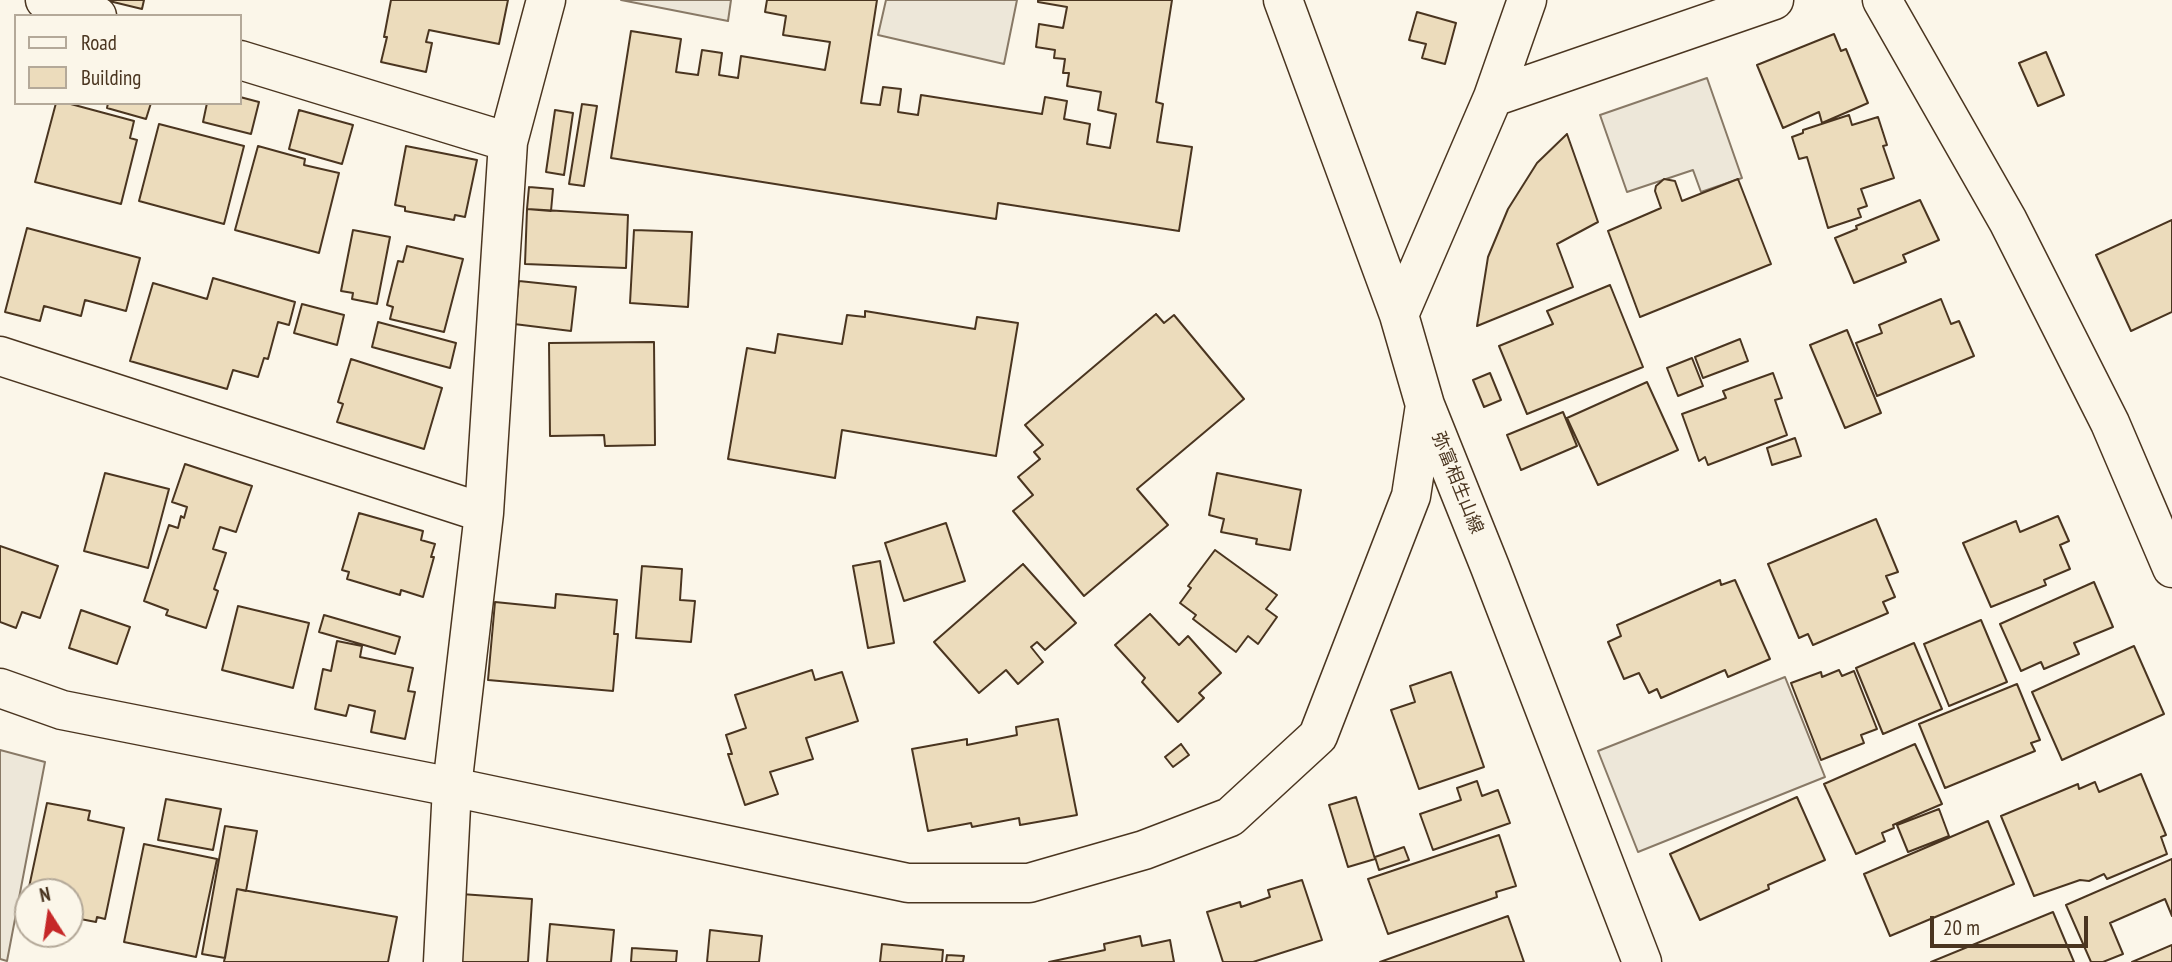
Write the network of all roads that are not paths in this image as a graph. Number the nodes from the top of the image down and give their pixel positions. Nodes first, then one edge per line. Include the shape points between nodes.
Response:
1 (46, 0) edge
2 (546, 0) edge
3 (1283, 0) edge
4 (1527, 0) edge
5 (1774, 0) edge
6 (1882, 0) edge
7 (91, 14) edge
8 (242, 61) edge
9 (1493, 97) junction
10 (508, 142) junction
11 (1399, 315) junction
12 (0, 356) edge
13 (1425, 405) junction
14 (484, 513) junction
15 (2172, 568) edge
16 (0, 688) edge
17 (452, 787) junction
18 (443, 962) edge
19 (1642, 962) edge

1 - 7 street
2 - 10 street
3 - 11 street, 弥富相生山線
4 - 9 street
5 - 9 street
6 - 15 street via 2008,221 2110,423
8 - 10 street
9 - 11 street
10 - 14 street
11 - 13 street, 弥富相生山線
12 - 14 street
13 - 17 street via 1411,496 1318,736 1230,817 1144,850 1029,883 908,883
13 - 19 street, 弥富相生山線
14 - 17 street
16 - 17 street via 61,710
17 - 18 street

